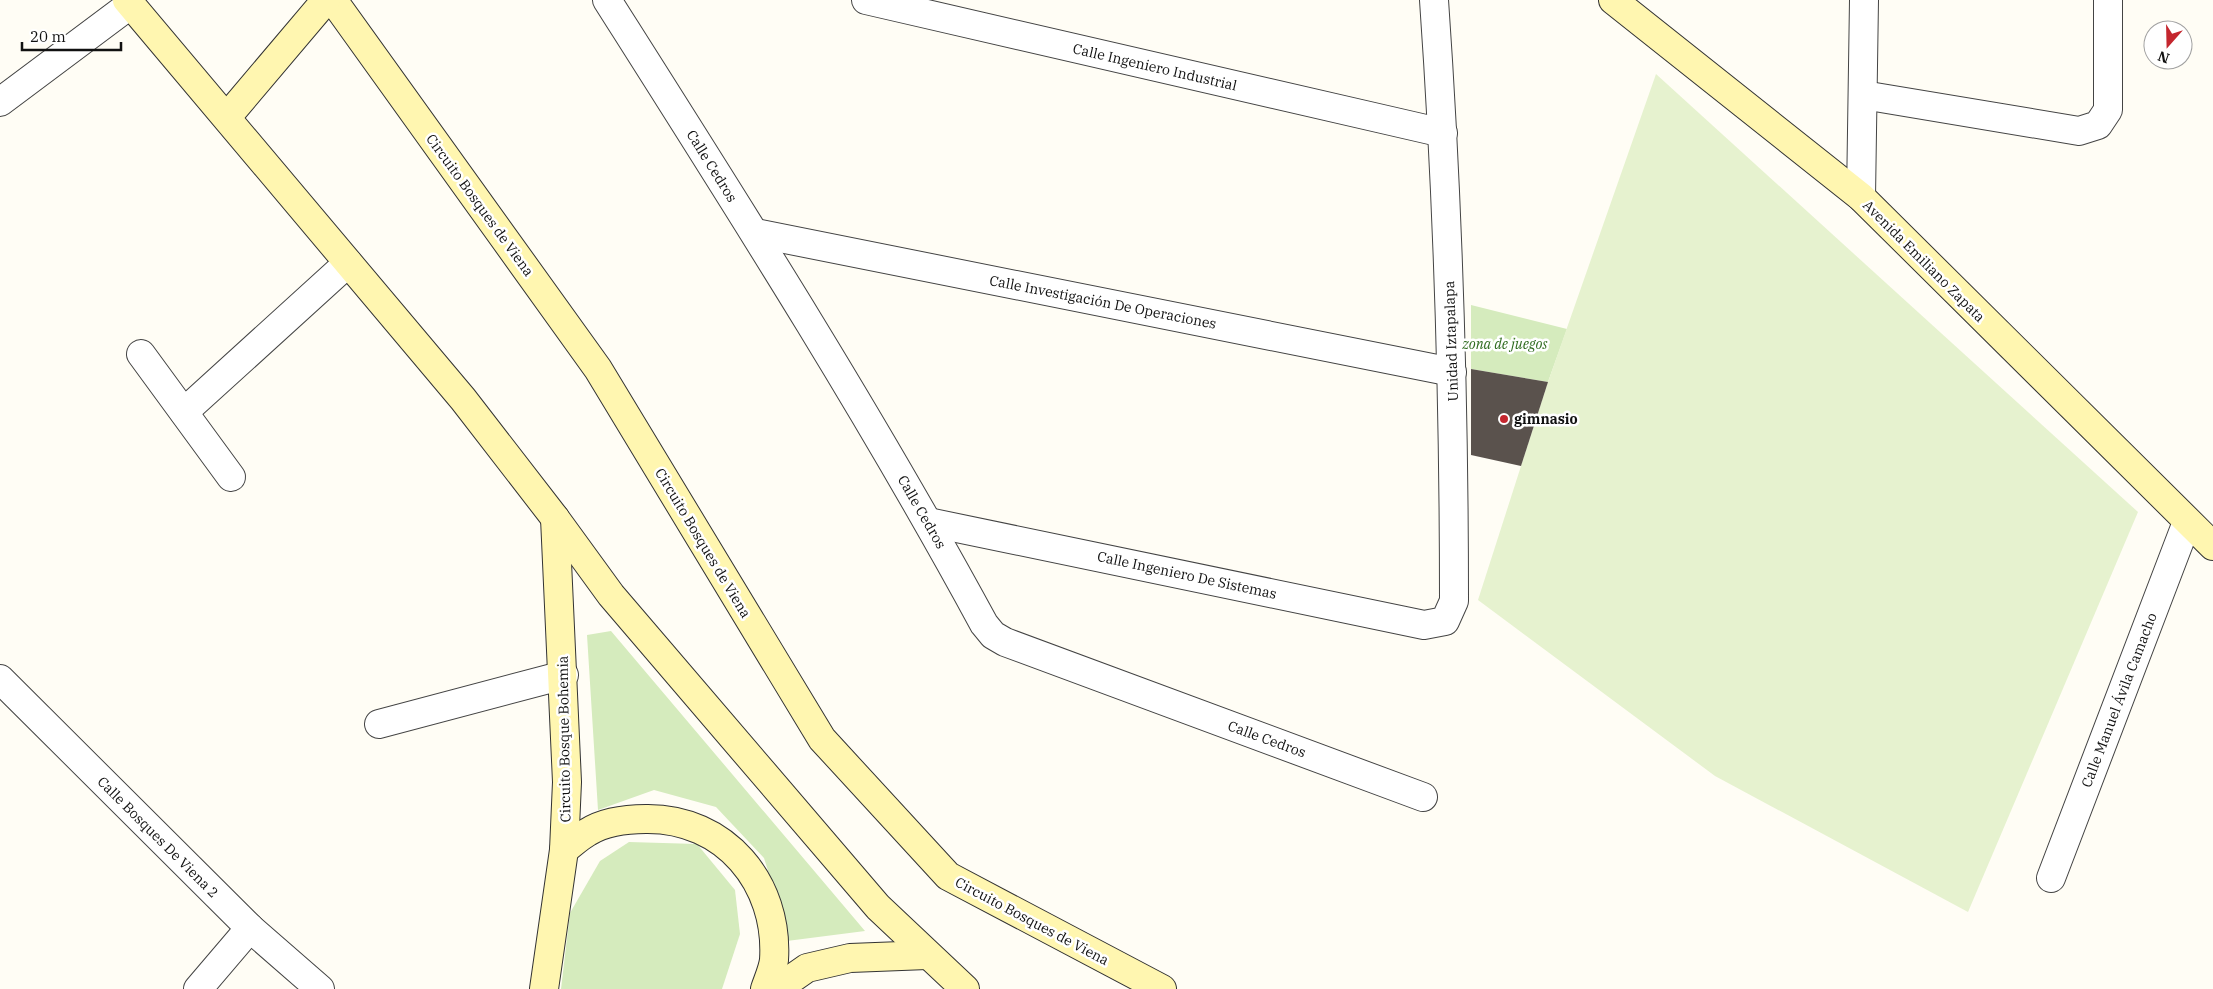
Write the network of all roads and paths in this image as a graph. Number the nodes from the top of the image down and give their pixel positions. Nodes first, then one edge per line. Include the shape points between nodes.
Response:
1 (326, 0) edge
2 (333, 0) edge
3 (608, 0) edge
4 (866, 0) edge
5 (1434, 0) edge
6 (1613, 0) edge
7 (1864, 0) edge
8 (2108, 0) edge
9 (129, 2) edge
10 (1864, 95) junction
11 (0, 102) edge
12 (227, 117) junction
13 (1443, 133) junction
14 (1861, 197) junction
15 (755, 233) junction
16 (348, 263) junction
17 (141, 354) dead end
18 (1452, 372) junction
19 (184, 412) junction
20 (231, 477) dead end
21 (555, 518) junction
22 (928, 522) junction
23 (2187, 522) junction
24 (2213, 546) edge
25 (1445, 621) joint
26 (564, 675) junction
27 (0, 679) edge
28 (379, 724) dead end
29 (1423, 796) dead end
30 (564, 850) junction
31 (2051, 878) dead end
32 (250, 928) junction
33 (927, 956) junction
34 (198, 989) edge
35 (320, 989) edge
36 (544, 989) edge
37 (765, 989) edge
38 (777, 989) edge
39 (965, 989) edge
40 (1162, 989) edge

1 - 12 main road
2 - 40 main road, Circuito Bosques de Viena via 598,369 822,739 948,876
3 - 15 street, Calle Cedros
4 - 13 street, Calle Ingeniero Industrial
5 - 13 street, Unidad Iztapalapa
6 - 14 main road, Avenida Emiliano Zapata
7 - 10 street
8 - 10 street via 2108,110 2098,125 2079,131
9 - 11 street
9 - 12 main road
10 - 14 street
12 - 16 main road
13 - 18 street, Unidad Iztapalapa
14 - 23 main road, Avenida Emiliano Zapata
15 - 18 street, Calle Investigación De Operaciones
15 - 22 street, Calle Cedros
16 - 19 street
16 - 21 main road via 463,399
17 - 19 street
18 - 25 street, Unidad Iztapalapa via 1454,601
19 - 20 street
21 - 26 main road, Circuito Bosque Bohemia
21 - 33 main road via 611,595 878,906
22 - 25 street, Calle Ingeniero De Sistemas via 1424,625
22 - 29 street, Calle Cedros via 993,635 1014,646
23 - 24 main road, Avenida Emiliano Zapata
23 - 31 street, Calle Manuel Ávila Camacho
26 - 28 street
26 - 30 main road, Circuito Bosque Bohemia via 567,782
27 - 32 street, Calle Bosques De Viena 2
30 - 36 main road, Circuito Bosque Bohemia
30 - 37 main road via 589,831 627,818 666,818 704,830 736,853 760,885 773,923 774,962
32 - 34 street
32 - 35 street, Calle Bosques De Viena 2
33 - 38 main road via 850,958 807,968
33 - 39 main road

